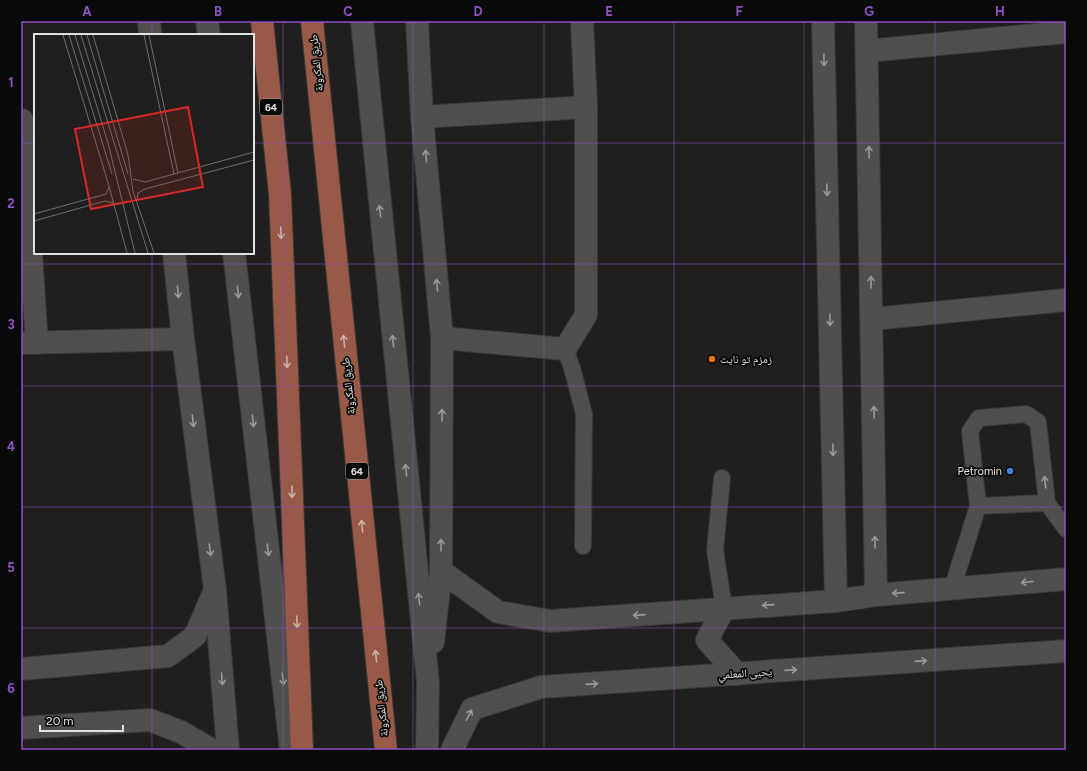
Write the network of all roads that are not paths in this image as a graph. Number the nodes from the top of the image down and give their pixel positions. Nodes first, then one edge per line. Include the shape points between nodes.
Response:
1 (149, 21) edge
2 (207, 21) edge
3 (262, 21) edge
4 (312, 21) edge
5 (362, 21) edge
6 (416, 21) edge
7 (582, 21) edge
8 (824, 21) edge
9 (866, 21) edge
10 (1066, 32) edge
11 (150, 34) edge
12 (209, 34) edge
13 (867, 51) junction
14 (586, 108) junction
15 (422, 117) junction
16 (26, 120) edge
17 (174, 254) edge
18 (234, 254) edge
19 (1066, 300) edge
20 (872, 319) junction
21 (442, 338) junction
22 (183, 339) junction
23 (29, 343) edge
24 (565, 349) junction
25 (722, 478) dead end
26 (1047, 503) junction
27 (978, 506) junction
28 (1066, 528) edge
29 (583, 546) dead end
30 (441, 571) junction
31 (1066, 579) edge
32 (952, 589) junction
33 (215, 590) junction
34 (876, 595) junction
35 (836, 601) junction
36 (724, 608) junction
37 (1066, 651) edge
38 (21, 669) edge
39 (737, 674) junction
40 (428, 682) junction
41 (21, 728) edge
42 (212, 750) edge
43 (228, 750) edge
44 (291, 750) edge
45 (302, 750) edge
46 (386, 750) edge
47 (427, 750) edge
48 (440, 750) edge
49 (452, 750) edge

1 - 11 street
2 - 12 street
3 -> 45 main road, 64 via 280,194
46 -> 4 main road, طريق المكرونة / 64
40 -> 5 street
6 - 15 street
7 - 14 street
8 -> 35 street
9 - 13 street
10 - 13 street
20 -> 13 street
14 - 15 street
14 - 24 street via 586,315
21 -> 15 street
16 - 23 street
17 -> 22 street
18 -> 44 street
19 - 20 street
34 -> 20 street
21 - 24 street
30 -> 21 street
22 - 23 street
22 -> 33 street
24 - 29 lane via 584,414
25 - 36 lane via 715,550
26 - 27 lane
26 -> 27 lane via 1038,422 1026,414 979,418 970,431
26 - 28 lane
27 - 32 lane
36 -> 30 street via 550,621 498,612
30 - 40 street
31 -> 32 street
32 -> 34 street
33 - 38 street via 195,636 168,656
33 -> 43 street
34 - 35 street
35 -> 36 street
36 - 39 street via 707,640
39 -> 37 street, يحيى المعلمي
49 -> 39 street, يحيى المعلمي via 472,709 541,687
40 - 47 street
40 - 48 street
41 - 42 street via 150,720 181,732

